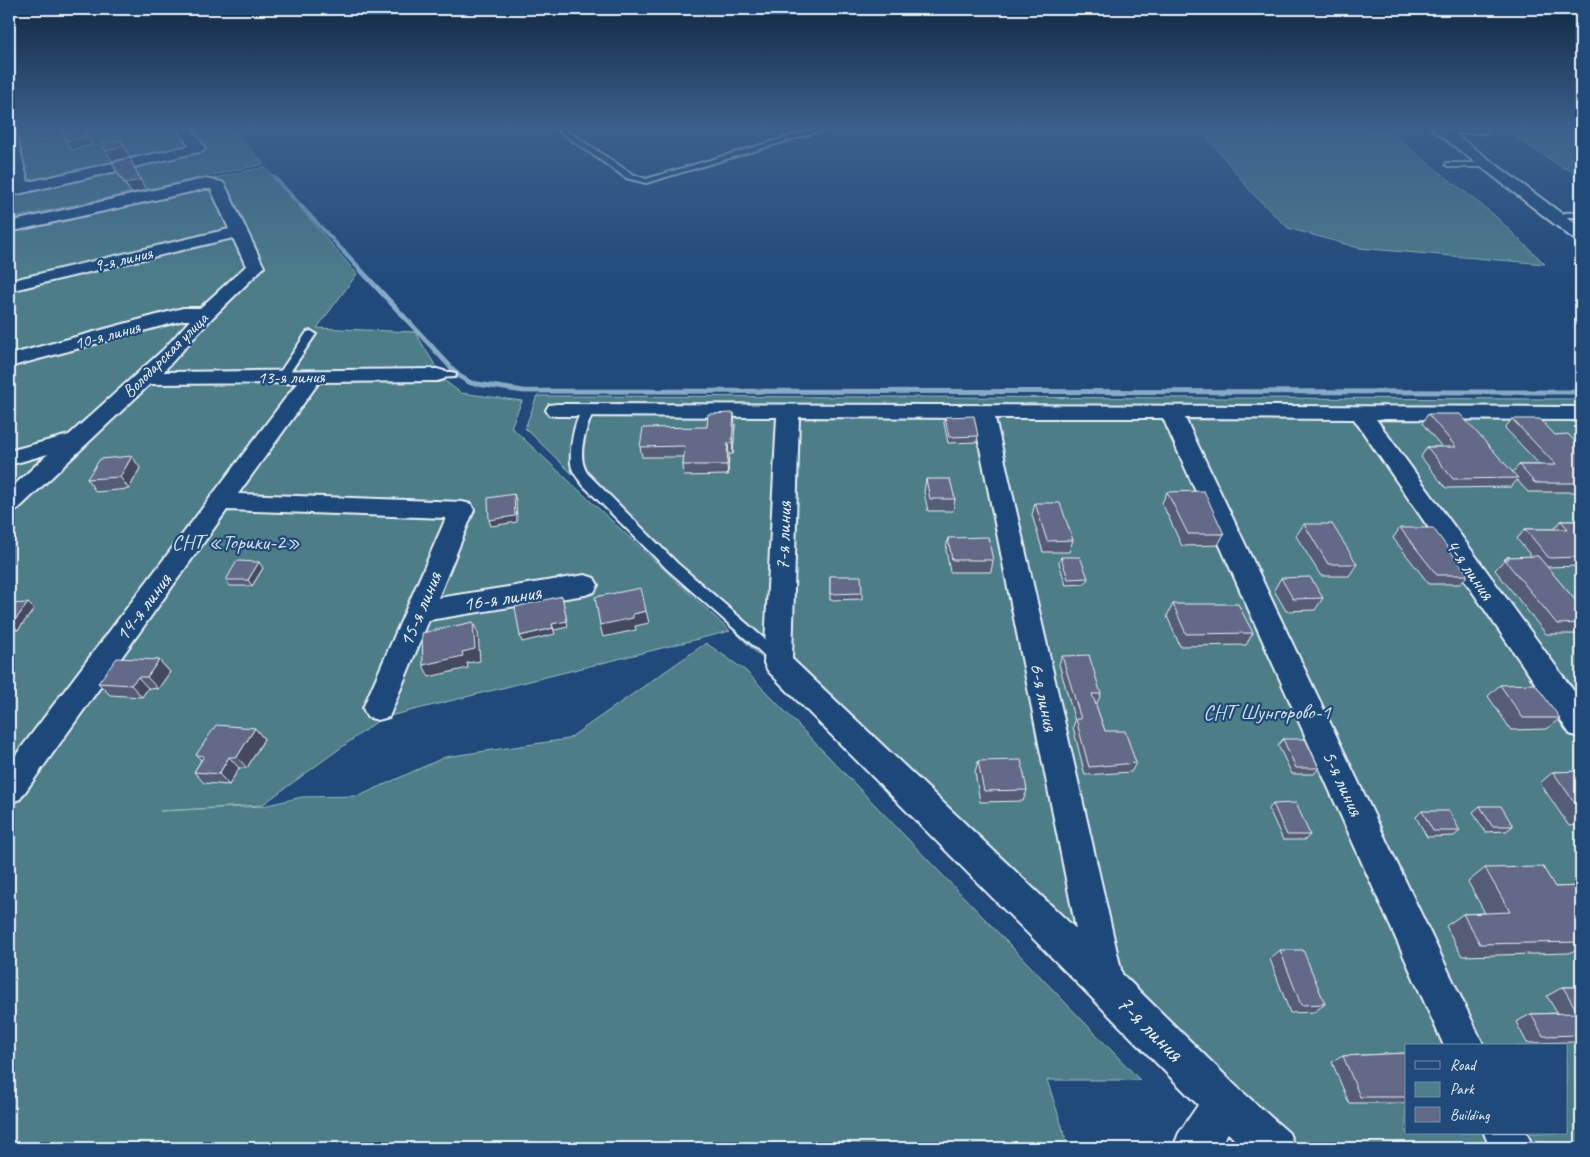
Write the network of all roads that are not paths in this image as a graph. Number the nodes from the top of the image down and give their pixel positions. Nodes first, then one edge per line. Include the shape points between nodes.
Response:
1 (46, 182) edge
2 (1509, 182) edge
3 (1527, 182) edge
4 (15, 189) edge
5 (1574, 215) edge
6 (1581, 226) edge
7 (9, 227) edge
8 (237, 232) junction
9 (1581, 236) edge
10 (9, 286) edge
11 (205, 314) junction
12 (311, 334) dead end
13 (9, 361) edge
14 (444, 375) dead end
15 (312, 377) junction
16 (144, 378) junction
17 (281, 378) junction
18 (557, 410) dead end
19 (588, 410) junction
20 (788, 410) junction
21 (983, 411) junction
22 (1171, 411) junction
23 (1360, 412) junction
24 (1546, 413) junction
25 (1581, 413) edge
26 (1564, 431) dead end
27 (75, 441) junction
28 (9, 458) edge
29 (221, 502) junction
30 (9, 503) edge
31 (585, 585) dead end
32 (419, 611) junction
33 (778, 661) junction
34 (378, 708) dead end
35 (1581, 725) edge
36 (9, 789) edge
37 (1106, 984) junction
38 (1463, 1044) edge
39 (1224, 1102) junction
40 (1505, 1134) edge
41 (1194, 1148) edge
42 (1274, 1148) edge
43 (1512, 1148) edge

1 - 4 street
2 - 9 street
3 - 5 street
5 - 6 street
7 - 8 street, Володарская улица via 204,184 217,185
8 - 10 street, 9-я линия
8 - 11 street, Володарская улица via 255,267
11 - 13 street, 10-я линия via 183,314
11 - 16 street, Володарская улица
12 - 17 lane
14 - 15 street, 13-я линия
15 - 17 street, 13-я линия
15 - 29 street, 14-я линия
16 - 17 street, 13-я линия
16 - 27 street, Володарская улица
18 - 19 street
19 - 20 street
19 - 33 lane via 581,426 577,456 578,469 587,482 672,566
20 - 21 street
20 - 33 street, 7-я линия
21 - 22 street
21 - 37 street, 6-я линия
22 - 23 street
22 - 38 street, 5-я линия
23 - 24 street
23 - 35 street, 4-я линия
24 - 25 street
24 - 26 street
27 - 28 street
27 - 30 street, Володарская улица
29 - 32 street, 15-я линия via 462,510
29 - 36 street, 14-я линия
31 - 32 street, 16-я линия
32 - 34 street, 15-я линия
33 - 37 street, 7-я линия
37 - 39 street, 7-я линия
39 - 41 street
39 - 42 street, 7-я линия
40 - 43 street

